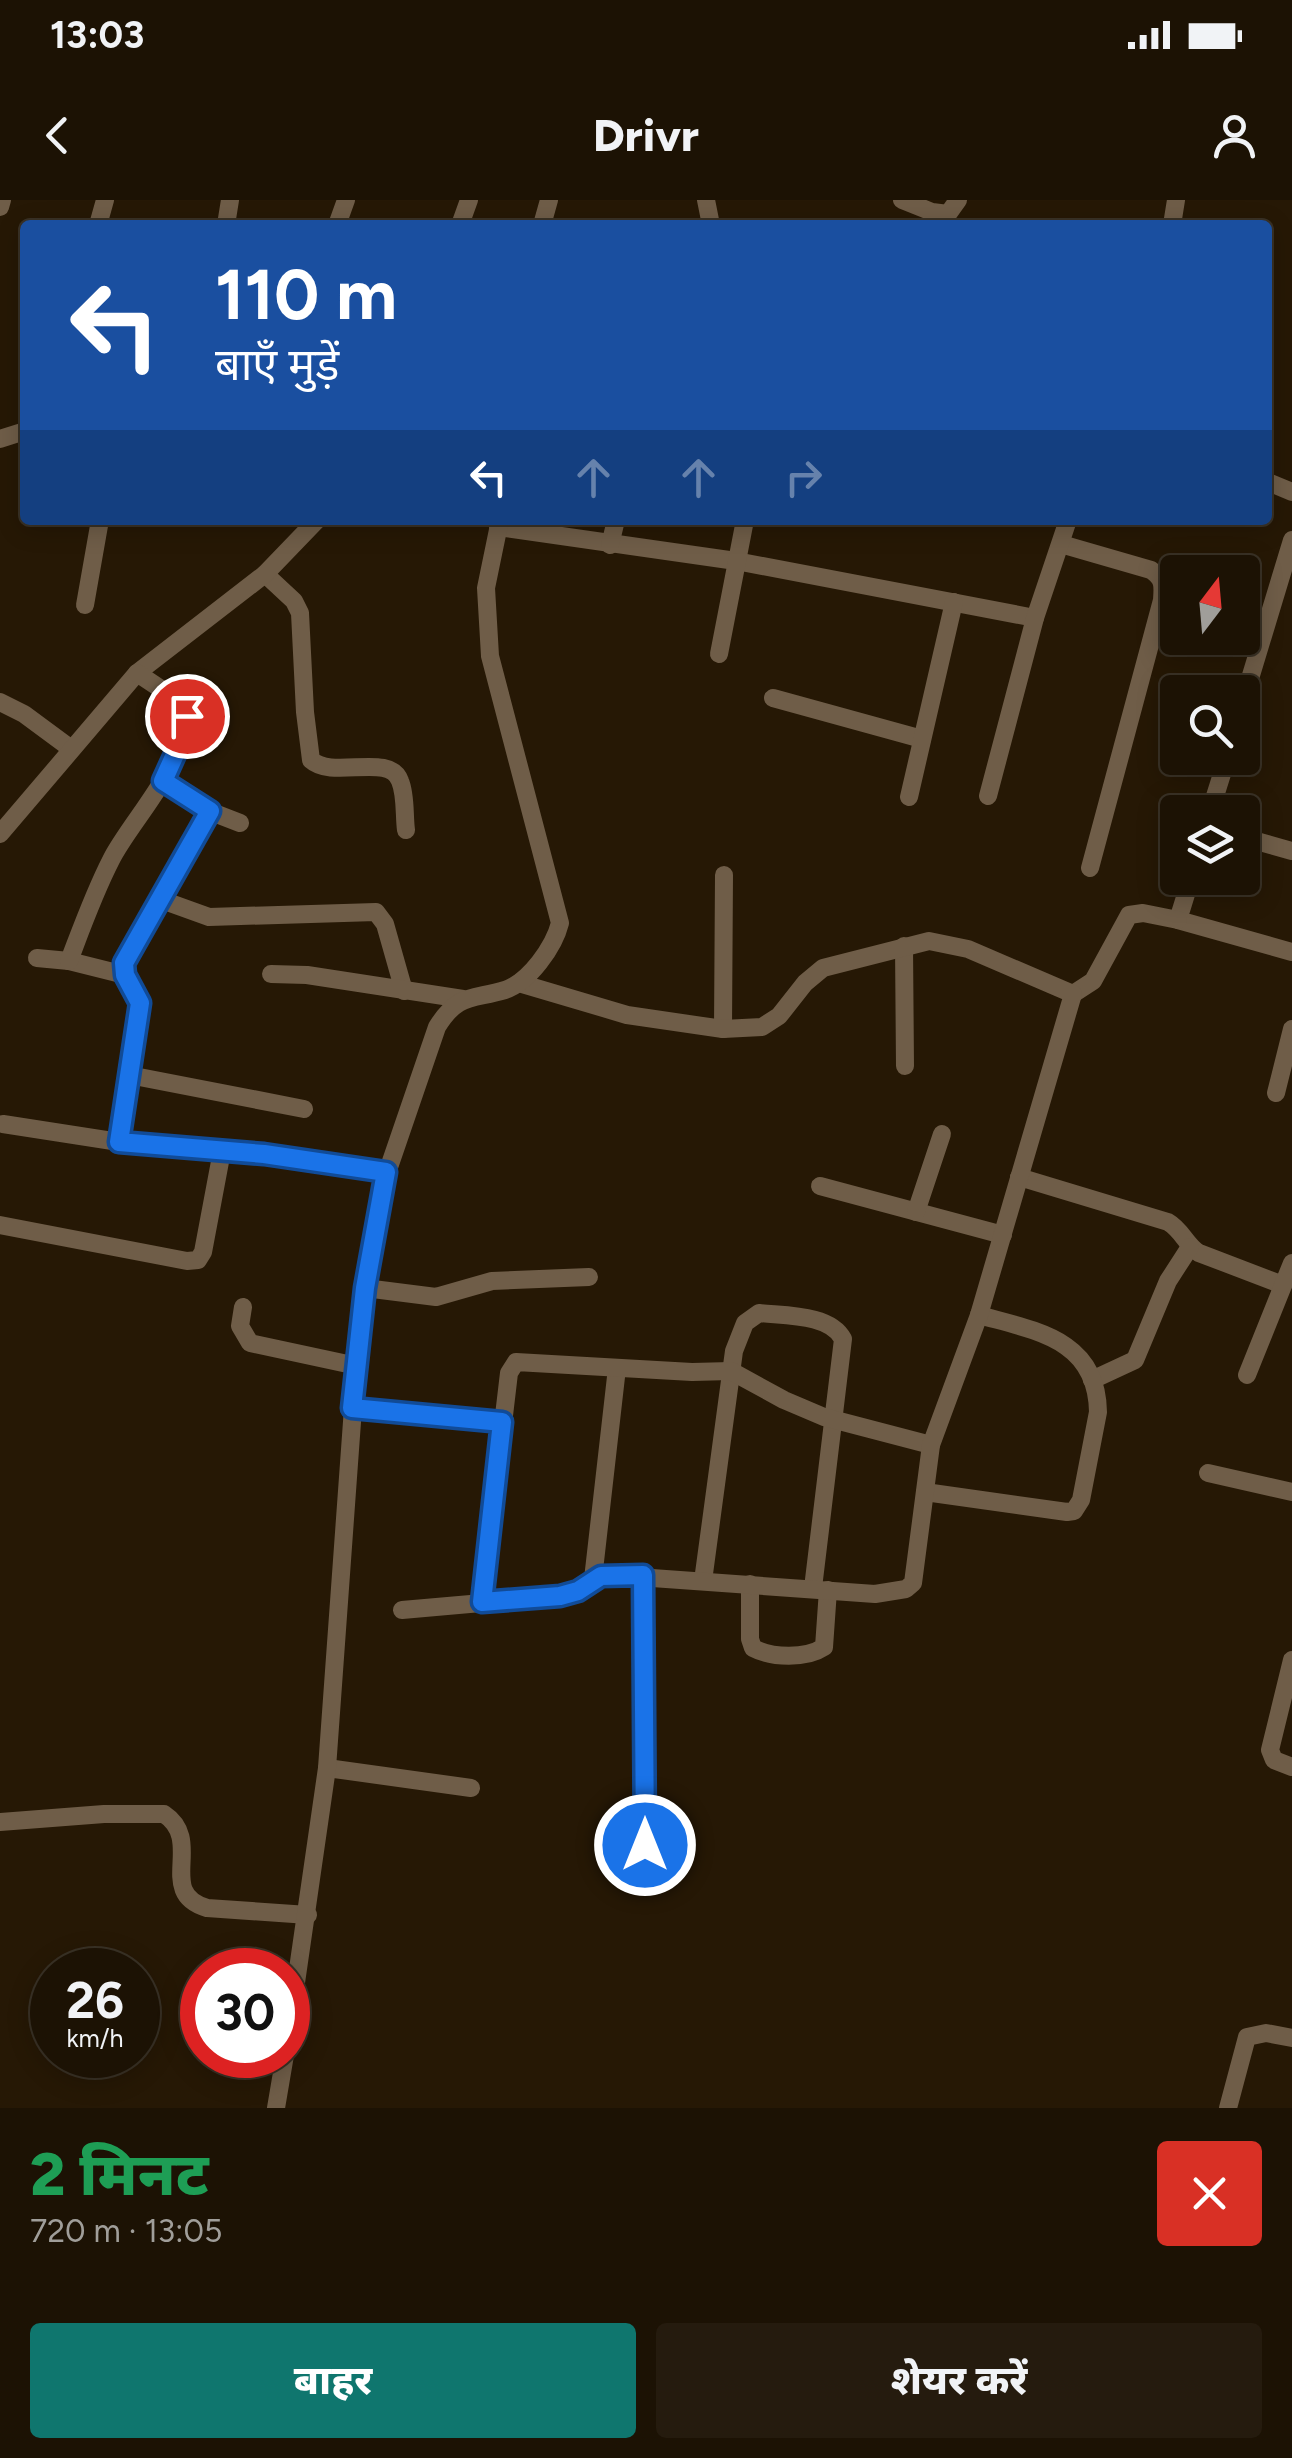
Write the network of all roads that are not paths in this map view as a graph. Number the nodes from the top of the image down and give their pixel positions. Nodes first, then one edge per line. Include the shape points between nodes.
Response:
1 (2, 200) edge
2 (902, 200) edge
3 (958, 200) edge
4 (0, 207) edge
5 (99, 525) edge
6 (312, 525) edge
7 (499, 525) edge
8 (504, 525) edge
9 (615, 525) edge
10 (744, 525) edge
11 (1067, 525) edge
12 (1292, 540) edge
13 (1061, 544) junction
14 (610, 545) junction
15 (736, 561) junction
16 (265, 574) junction
17 (954, 602) junction
18 (85, 605) dead end
19 (1035, 618) junction
20 (719, 654) dead end
21 (137, 673) junction
22 (1251, 675) edge
23 (773, 698) dead end
24 (0, 702) edge
25 (922, 739) junction
26 (70, 748) junction
27 (163, 781) junction
28 (988, 796) dead end
29 (909, 797) dead end
30 (210, 811) junction
31 (240, 824) dead end
32 (406, 830) dead end
33 (0, 834) edge
34 (1260, 842) edge
35 (1292, 851) edge
36 (1090, 868) dead end
37 (724, 875) dead end
38 (1186, 895) edge
39 (159, 899) junction
40 (1178, 920) junction
41 (904, 946) junction
42 (1292, 952) edge
43 (37, 958) dead end
44 (69, 961) junction
45 (271, 974) dead end
46 (125, 975) junction
47 (519, 983) junction
48 (404, 991) junction
49 (1073, 994) junction
50 (463, 999) junction
51 (723, 1029) junction
52 (1292, 1029) edge
53 (905, 1066) dead end
54 (129, 1075) junction
55 (1276, 1093) dead end
56 (304, 1109) dead end
57 (3, 1124) dead end
58 (942, 1134) dead end
59 (119, 1142) junction
60 (222, 1150) junction
61 (386, 1172) junction
62 (1019, 1177) junction
63 (820, 1186) dead end
64 (916, 1212) junction
65 (0, 1226) edge
66 (1003, 1235) junction
67 (1190, 1247) junction
68 (1292, 1263) edge
69 (588, 1278) dead end
70 (1283, 1285) junction
71 (365, 1288) junction
72 (243, 1307) dead end
73 (979, 1315) junction
74 (357, 1366) junction
75 (616, 1368) junction
76 (731, 1371) junction
77 (1247, 1376) dead end
78 (1092, 1380) junction
79 (352, 1408) junction
80 (834, 1420) junction
81 (502, 1422) junction
82 (931, 1446) junction
83 (1208, 1474) dead end
84 (925, 1492) junction
85 (1292, 1492) edge
86 (643, 1575) junction
87 (593, 1579) junction
88 (702, 1581) junction
89 (750, 1584) junction
90 (821, 1589) junction
91 (482, 1602) junction
92 (402, 1610) dead end
93 (1292, 1660) edge
94 (1292, 1767) edge
95 (327, 1768) junction
96 (471, 1788) dead end
97 (0, 1822) edge
98 (645, 1845) dead end
99 (308, 1915) junction
100 (303, 1948) edge
101 (1292, 2038) edge
102 (281, 2078) edge
103 (276, 2108) edge
104 (1228, 2108) edge

1 - 4 street
2 - 3 street via 948,214
5 - 18 street
6 - 16 street
7 - 47 street via 486,588 490,656 560,923
8 - 14 street
9 - 14 street
10 - 15 street
11 - 13 street
12 - 22 street
13 - 19 street
13 - 36 street via 1152,570 1163,584
14 - 15 street
15 - 17 street
15 - 20 street
16 - 21 street
16 - 32 street via 300,613 311,760 323,767 395,773
17 - 19 street
17 - 25 street
19 - 28 street
21 - 26 street
21 - 27 street via 172,694 187,716
23 - 25 street
24 - 26 street
25 - 29 street
26 - 33 street
27 - 30 street
27 - 44 street via 114,854
30 - 31 street
30 - 39 street
34 - 35 street
37 - 51 street
38 - 40 street
39 - 46 street via 126,954
39 - 48 street via 209,917 376,912
40 - 42 street
40 - 49 street via 1129,914 1093,981
41 - 49 street via 929,941 968,949
41 - 51 street via 823,968 762,1027
41 - 53 street
43 - 44 street
44 - 46 street
45 - 48 street
46 - 54 street via 140,1003
47 - 50 street
47 - 51 street via 627,1015
48 - 50 street
49 - 62 street
50 - 61 street via 437,1027
52 - 55 street
54 - 56 street
54 - 59 street
57 - 59 street
58 - 64 street
59 - 60 street
60 - 61 street
60 - 65 street via 198,1260
61 - 71 street
62 - 66 street
62 - 67 street via 1168,1222
63 - 64 street
64 - 66 street
66 - 73 street
67 - 70 street
67 - 78 street via 1134,1360
68 - 70 street
69 - 71 street via 492,1281 436,1297
70 - 77 street
71 - 74 street
72 - 74 street via 240,1326 250,1343
73 - 78 street via 1066,1345 1079,1354
73 - 82 street
74 - 79 street
75 - 76 street
75 - 81 street via 516,1362
75 - 87 street
76 - 80 street
76 - 80 street via 750,1316 827,1324 842,1340
76 - 88 street
78 - 84 street via 1098,1412 1074,1511
79 - 81 street
79 - 95 street
80 - 82 street
80 - 90 street
81 - 91 street
82 - 84 street
83 - 85 street
84 - 90 street via 906,1589
86 - 87 street
86 - 88 street
86 - 98 street
87 - 91 street via 560,1596
88 - 89 street
89 - 90 street
89 - 90 street via 750,1640 769,1654 824,1647
91 - 92 street
93 - 94 street via 1270,1750 1274,1760
95 - 96 street
95 - 99 street
97 - 99 street via 164,1814 182,1835 186,1899 207,1908
99 - 100 street
101 - 104 street via 1247,2038
102 - 103 street

